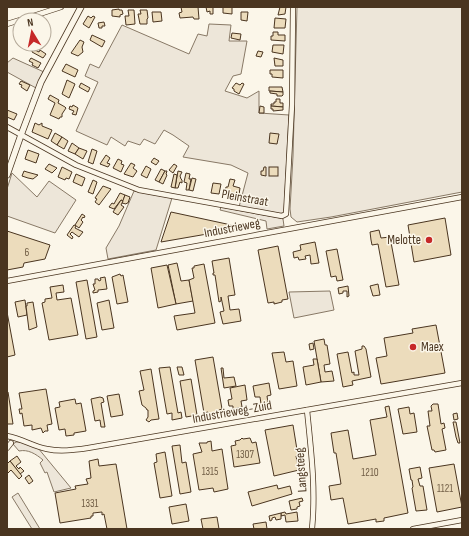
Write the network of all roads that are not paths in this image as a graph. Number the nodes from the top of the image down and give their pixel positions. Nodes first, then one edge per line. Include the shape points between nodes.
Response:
1 (62, 7) edge
2 (81, 7) edge
3 (294, 7) edge
4 (46, 12) edge
5 (7, 127) edge
6 (20, 134) junction
7 (7, 175) edge
8 (462, 197) edge
9 (7, 281) edge
10 (462, 383) edge
11 (307, 410) junction
12 (7, 436) edge
13 (11, 443) dead end
14 (7, 448) edge
15 (462, 520) edge
16 (312, 529) edge
17 (413, 529) edge

1 - 4 street
2 - 6 street via 41,82
3 - 6 street, Pleinstraat via 286,214 282,216 139,190 76,165
5 - 6 street, Pleinstraat
6 - 7 street
8 - 9 street, Industrieweg
10 - 11 street, Industrieweg-Zuid
11 - 12 street, Industrieweg-Zuid via 66,451 46,449
11 - 16 street, Langsteeg via 314,485
13 - 14 street
15 - 17 street

